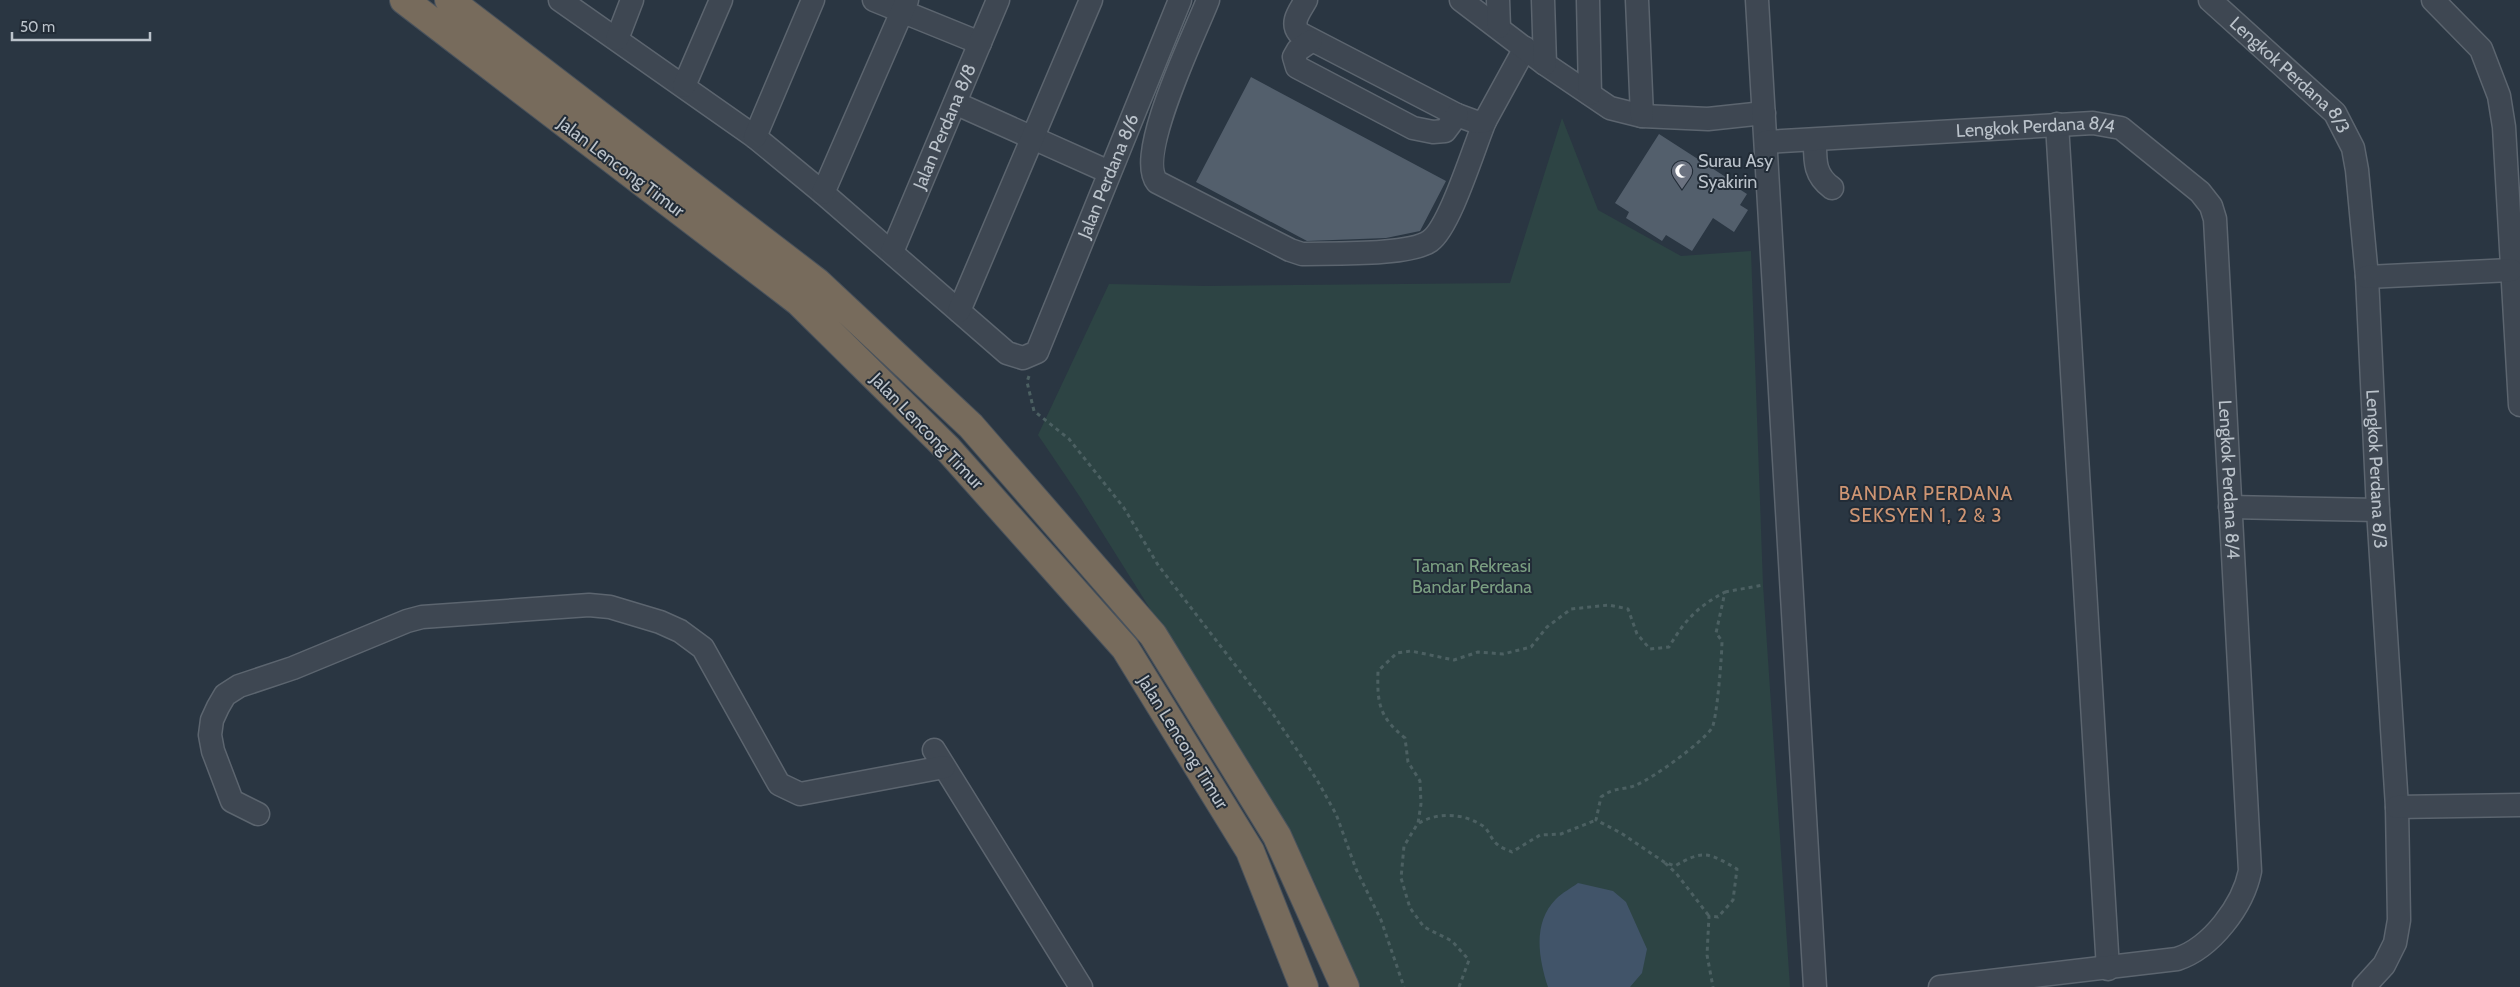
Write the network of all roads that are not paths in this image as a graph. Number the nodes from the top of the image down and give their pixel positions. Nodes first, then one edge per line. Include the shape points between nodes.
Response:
1 (404, 0) edge
2 (560, 0) edge
3 (632, 0) edge
4 (721, 0) edge
5 (813, 0) edge
6 (874, 0) edge
7 (998, 0) edge
8 (1091, 0) edge
9 (1180, 0) edge
10 (1208, 0) edge
11 (1306, 0) edge
12 (1461, 0) edge
13 (1498, 0) edge
14 (1543, 0) edge
15 (1588, 0) edge
16 (1637, 0) edge
17 (1758, 0) edge
18 (2210, 0) edge
19 (2433, 0) edge
20 (453, 2) edge
21 (904, 6) edge
22 (1498, 28) junction
23 (616, 39) junction
24 (1311, 41) junction
25 (980, 43) junction
26 (1525, 48) junction
27 (1545, 64) junction
28 (684, 86) junction
29 (1590, 94) junction
30 (955, 103) junction
31 (1764, 113) junction
32 (1457, 116) junction
33 (1642, 116) junction
34 (1485, 121) junction
35 (2057, 124) junction
36 (755, 137) junction
37 (1033, 140) junction
38 (1815, 140) junction
39 (1766, 142) junction
40 (1109, 172) junction
41 (1832, 188) dead end
42 (824, 193) junction
43 (892, 252) junction
44 (2511, 270) junction
45 (2367, 277) junction
46 (959, 311) junction
47 (2520, 405) edge
48 (2230, 507) junction
49 (2378, 510) junction
50 (2520, 805) edge
51 (2397, 807) junction
52 (258, 814) dead end
53 (2108, 969) junction
54 (1081, 987) edge
55 (1304, 987) edge
56 (1345, 987) edge
57 (1815, 987) edge
58 (1940, 987) edge
59 (2364, 987) edge

1 - 55 highway, Jalan Lencong Timur via 799,302 948,449 1125,648 1250,851
2 - 23 street
3 - 23 street
4 - 28 street
5 - 36 street
6 - 21 street
7 - 25 street, Jalan Perdana 8/8
8 - 37 street
9 - 40 street, Jalan Perdana 8/6
10 - 34 street via 1160,119 1152,152 1152,175 1157,182 1290,250 1302,254 1396,250 1430,241 1444,223
11 - 24 street via 1294,21 1294,28
12 - 22 street
13 - 22 street
14 - 27 street
15 - 29 street
16 - 33 street
17 - 31 street
18 - 45 street, Lengkok Perdana 8/3 via 2335,113 2353,148
19 - 44 street via 2481,49 2499,96 2504,127
20 - 56 highway, Jalan Lencong Timur via 818,282 970,426 1153,636 1277,836
21 - 25 street
21 - 42 street
22 - 26 street
23 - 28 street
24 - 32 street
24 - 32 street via 1294,57 1297,67 1413,128 1445,131
25 - 30 street, Jalan Perdana 8/8
26 - 27 street
26 - 34 street
27 - 29 street
28 - 36 street
29 - 33 street via 1610,108
30 - 37 street
30 - 43 street, Jalan Perdana 8/8
31 - 33 street via 1708,119
31 - 39 street
32 - 34 street via 1476,122
35 - 38 street, Lengkok Perdana 8/4
35 - 48 street, Lengkok Perdana 8/4 via 2093,123 2121,128 2200,192 2211,206 2215,219
35 - 53 street
36 - 42 street
37 - 40 street
37 - 46 street
38 - 39 street, Lengkok Perdana 8/4
38 - 41 street via 1814,166
39 - 57 street
40 - 46 street, Jalan Perdana 8/6 via 1037,352 1023,358 1007,353
42 - 43 street
43 - 46 street
44 - 45 street
44 - 47 street
45 - 49 street, Lengkok Perdana 8/3
48 - 49 street
48 - 53 street, Lengkok Perdana 8/4 via 2250,871 2246,888 2239,903 2204,944 2191,954
49 - 51 street, Lengkok Perdana 8/3
50 - 51 street
51 - 59 street, Lengkok Perdana 8/3 via 2400,920 2395,943 2384,965
52 - 54 street via 232,801 212,750 212,720 226,695 239,686 293,668 407,621 434,615 589,605 625,611 680,631 703,648 780,784 800,794 939,759
53 - 58 street, Lengkok Perdana 8/4

